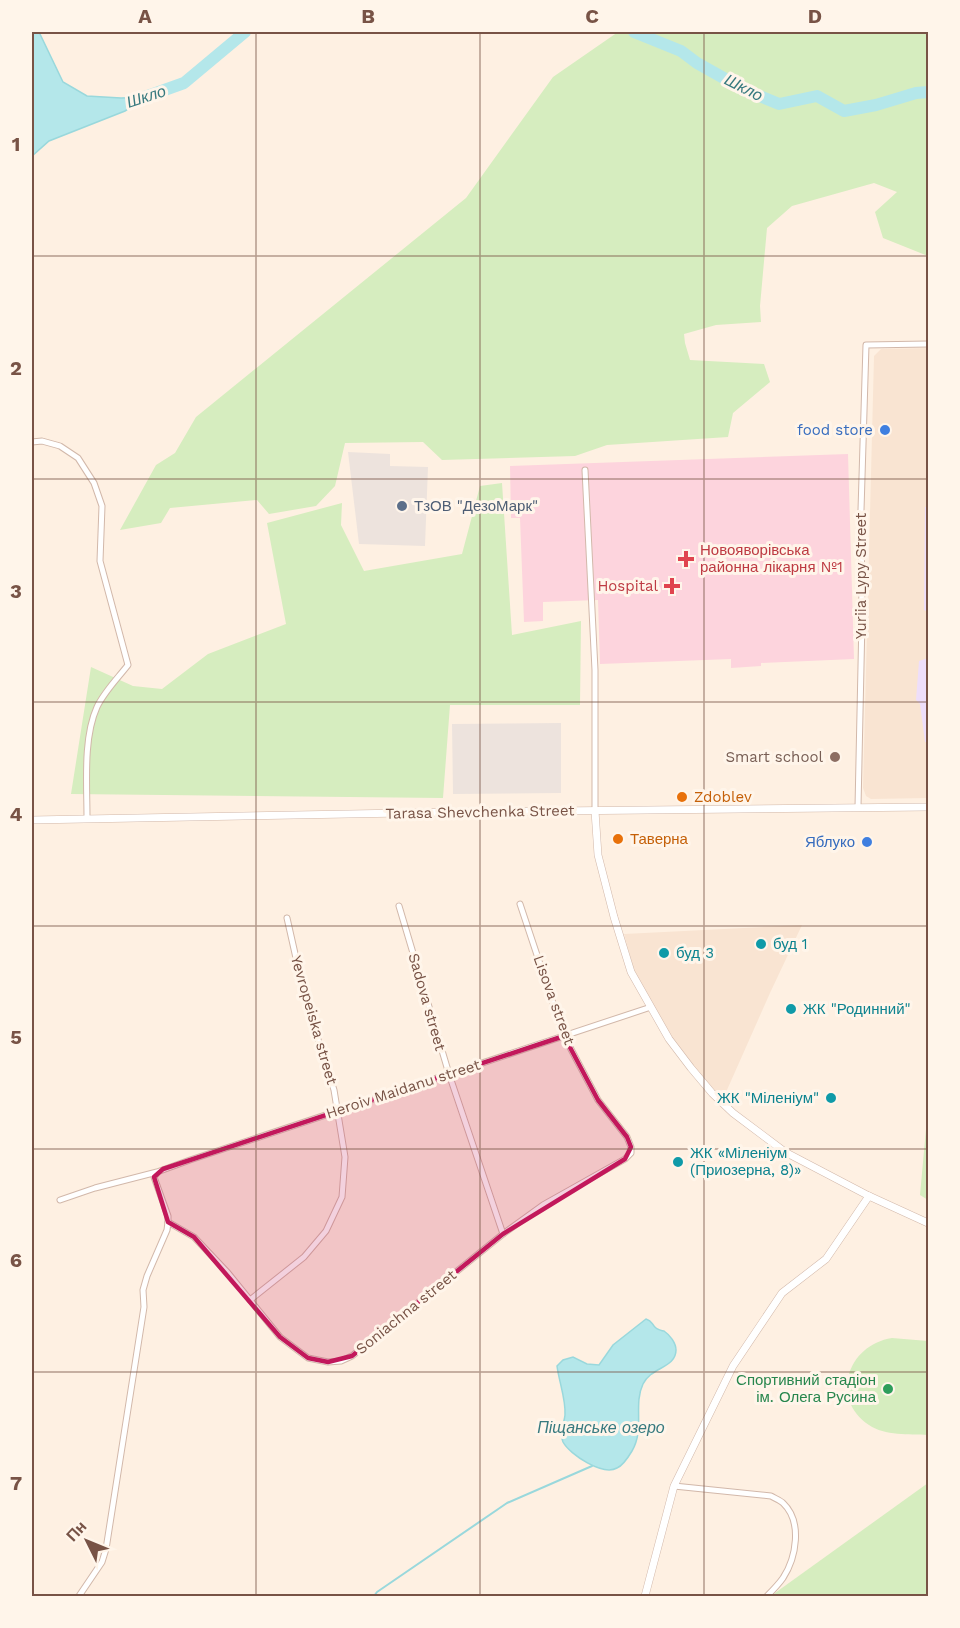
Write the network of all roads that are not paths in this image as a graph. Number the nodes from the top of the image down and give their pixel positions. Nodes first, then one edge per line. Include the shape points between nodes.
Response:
1 (928, 344) edge
2 (32, 442) edge
3 (585, 470) dead end
4 (858, 807) junction
5 (928, 807) edge
6 (595, 811) junction
7 (87, 818) junction
8 (32, 820) edge
9 (520, 904) dead end
10 (399, 906) dead end
11 (287, 918) dead end
12 (651, 1007) junction
13 (564, 1036) junction
14 (449, 1074) junction
15 (337, 1111) junction
16 (630, 1153) joint
17 (157, 1173) junction
18 (869, 1196) junction
19 (60, 1200) dead end
20 (168, 1222) junction
21 (928, 1223) edge
22 (503, 1234) junction
23 (250, 1300) junction
24 (674, 1486) junction
25 (79, 1596) edge
26 (645, 1596) edge
27 (767, 1596) edge

1 - 4 street, Yuriia Lypy Street via 867,345
2 - 7 street via 60,446 78,458 94,483 102,506 100,561 128,665 104,696 92,720
3 - 6 street via 595,670
4 - 5 street, Tarasa Shevchenka Street
4 - 6 street, Tarasa Shevchenka Street
6 - 7 street, Tarasa Shevchenka Street
6 - 12 street via 598,855 614,917 631,972
7 - 8 street, Tarasa Shevchenka Street
9 - 13 street, Lisova street
10 - 14 street, Sadova street
11 - 15 street, Yevropeiska street
12 - 13 street, Heroiv Maidanu street
12 - 18 street via 691,1068 733,1113 786,1152
13 - 14 street, Heroiv Maidanu street
13 - 16 street, Lisova street via 598,1100 627,1137
14 - 15 street, Heroiv Maidanu street
14 - 22 street, Sadova street
15 - 17 street, Heroiv Maidanu street
15 - 23 street, Yevropeiska street via 345,1157 342,1197 327,1231 304,1257
16 - 22 street, Soniachna street via 543,1204
17 - 19 street, Heroiv Maidanu street
17 - 20 street via 154,1178
18 - 21 street
18 - 24 street via 826,1259 782,1293 733,1366
20 - 23 street, Soniachna street via 194,1238
20 - 25 street via 143,1290 144,1307 106,1549 102,1562
22 - 23 street, Soniachna street via 341,1361 308,1358 280,1337
24 - 26 street
24 - 27 street via 771,1496 783,1502 796,1531 793,1555 783,1578

